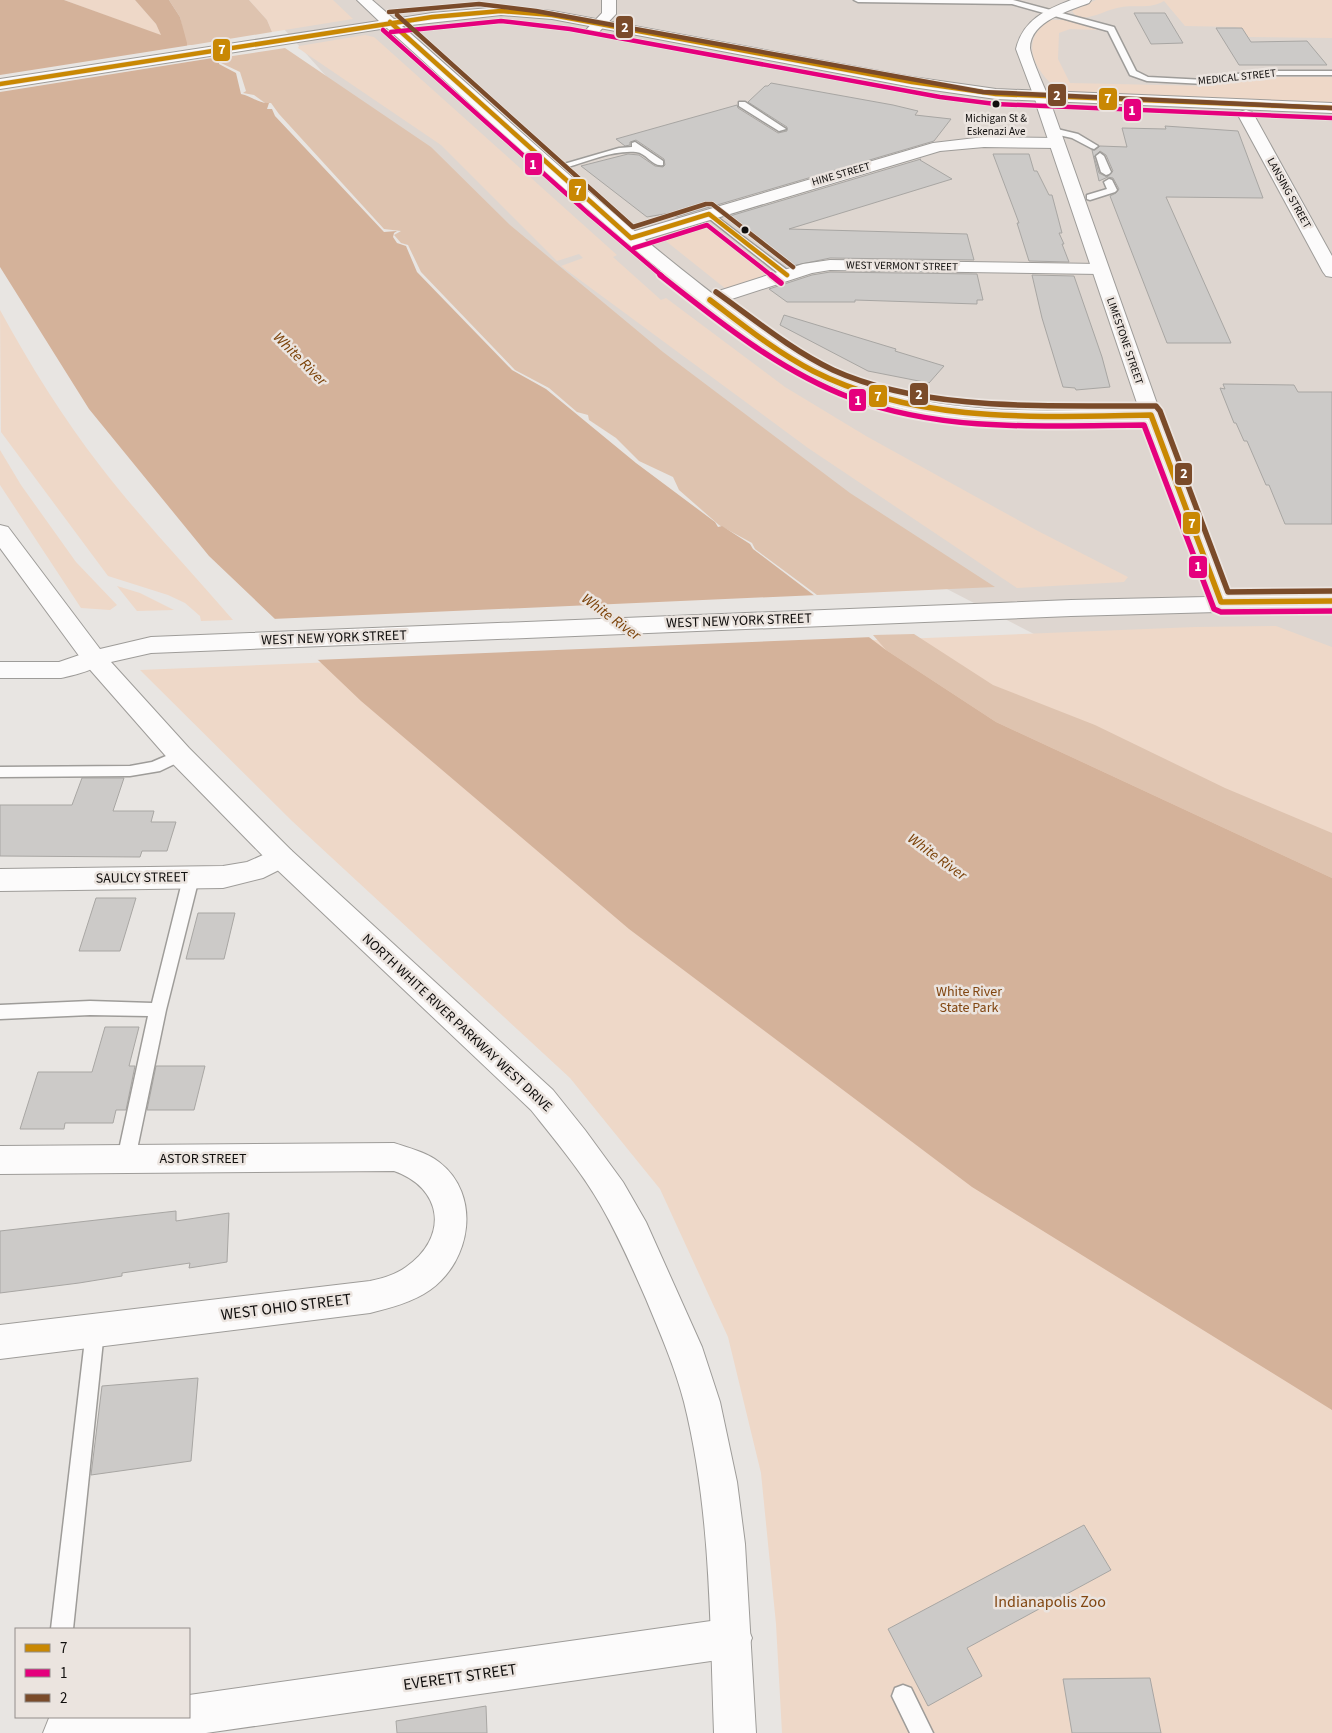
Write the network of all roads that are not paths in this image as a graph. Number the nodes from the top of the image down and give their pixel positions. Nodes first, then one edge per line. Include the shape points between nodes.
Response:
1 (364, 0) edge
2 (609, 0) edge
3 (858, 0) edge
4 (875, 0) edge
5 (1084, 0) edge
6 (1053, 12) junction
7 (390, 22) junction
8 (597, 28) junction
9 (1332, 72) edge
10 (0, 84) edge
11 (1043, 102) junction
12 (742, 104) dead end
13 (1332, 108) edge
14 (1246, 115) junction
15 (1332, 118) edge
16 (782, 129) dead end
17 (1055, 137) junction
18 (1094, 146) dead end
19 (1100, 156) dead end
20 (660, 163) dead end
21 (568, 164) dead end
22 (1106, 172) dead end
23 (1109, 182) dead end
24 (1090, 196) dead end
25 (709, 214) junction
26 (631, 238) junction
27 (1100, 269) junction
28 (1332, 272) edge
29 (787, 275) junction
30 (710, 300) junction
31 (1151, 414) junction
32 (0, 532) edge
33 (1332, 601) edge
34 (1221, 602) junction
35 (94, 658) junction
36 (0, 670) edge
37 (180, 755) junction
38 (0, 772) edge
39 (280, 858) junction
40 (191, 878) junction
41 (0, 880) edge
42 (158, 1010) junction
43 (0, 1012) edge
44 (126, 1159) junction
45 (0, 1160) edge
46 (405, 1160) joint
47 (95, 1330) junction
48 (0, 1342) edge
49 (62, 1628) edge
50 (732, 1638) junction
51 (903, 1696) dead end
52 (190, 1715) edge
53 (52, 1718) edge
54 (171, 1718) edge
55 (50, 1733) edge
56 (64, 1733) edge
57 (735, 1733) edge
58 (922, 1733) edge

1 - 7 street
2 - 8 street via 609,14
3 - 4 lane, MEDICAL STREET
4 - 6 lane, MEDICAL STREET via 1012,2
5 - 6 street, LIMESTONE STREET
6 - 9 lane, MEDICAL STREET via 1111,30 1132,72 1147,79 1205,82 1254,73
6 - 11 street, LIMESTONE STREET via 1032,27 1023,49
7 - 8 street via 479,14
7 - 10 street
7 - 26 street
8 - 11 street via 934,95 982,102
11 - 13 street
11 - 14 street
11 - 17 street, LIMESTONE STREET
12 - 16 lane
14 - 15 street
14 - 28 street, LANSING STREET
17 - 18 lane via 1075,136
17 - 25 street, HINE STREET via 939,146
17 - 27 street, LIMESTONE STREET
19 - 22 lane
20 - 21 lane via 637,147
23 - 24 lane via 1112,190
25 - 26 street, HINE STREET
25 - 29 lane
26 - 30 street
27 - 29 street, WEST VERMONT STREET via 830,265
27 - 31 street, LIMESTONE STREET
29 - 30 street, WEST VERMONT STREET
30 - 31 street via 801,364 881,397 975,414
31 - 34 street, LIMESTONE STREET
32 - 35 street, NORTH WHITE RIVER PARKWAY WEST DRIVE
33 - 34 street, WEST NEW YORK STREET
34 - 35 street, WEST NEW YORK STREET via 151,645
35 - 36 street, WEST NEW YORK STREET via 61,670
35 - 37 street, NORTH WHITE RIVER PARKWAY WEST DRIVE
37 - 38 lane via 155,767 130,771
37 - 39 street, NORTH WHITE RIVER PARKWAY WEST DRIVE
39 - 40 street, SAULCY STREET via 245,872
39 - 50 street, NORTH WHITE RIVER PARKWAY WEST DRIVE via 542,1100 611,1192 656,1279 702,1402 726,1544
40 - 41 street, SAULCY STREET
40 - 42 lane
42 - 43 lane via 90,1008
42 - 44 lane
44 - 45 street, ASTOR STREET
44 - 46 street, ASTOR STREET
46 - 47 street, WEST OHIO STREET via 424,1168 439,1181 451,1208 451,1228 442,1252 417,1280 394,1292 370,1296
47 - 48 street, WEST OHIO STREET
47 - 49 lane
50 - 52 street, EVERETT STREET
50 - 57 street, NORTH WHITE RIVER PARKWAY WEST DRIVE
51 - 58 lane
53 - 55 lane
54 - 56 street

